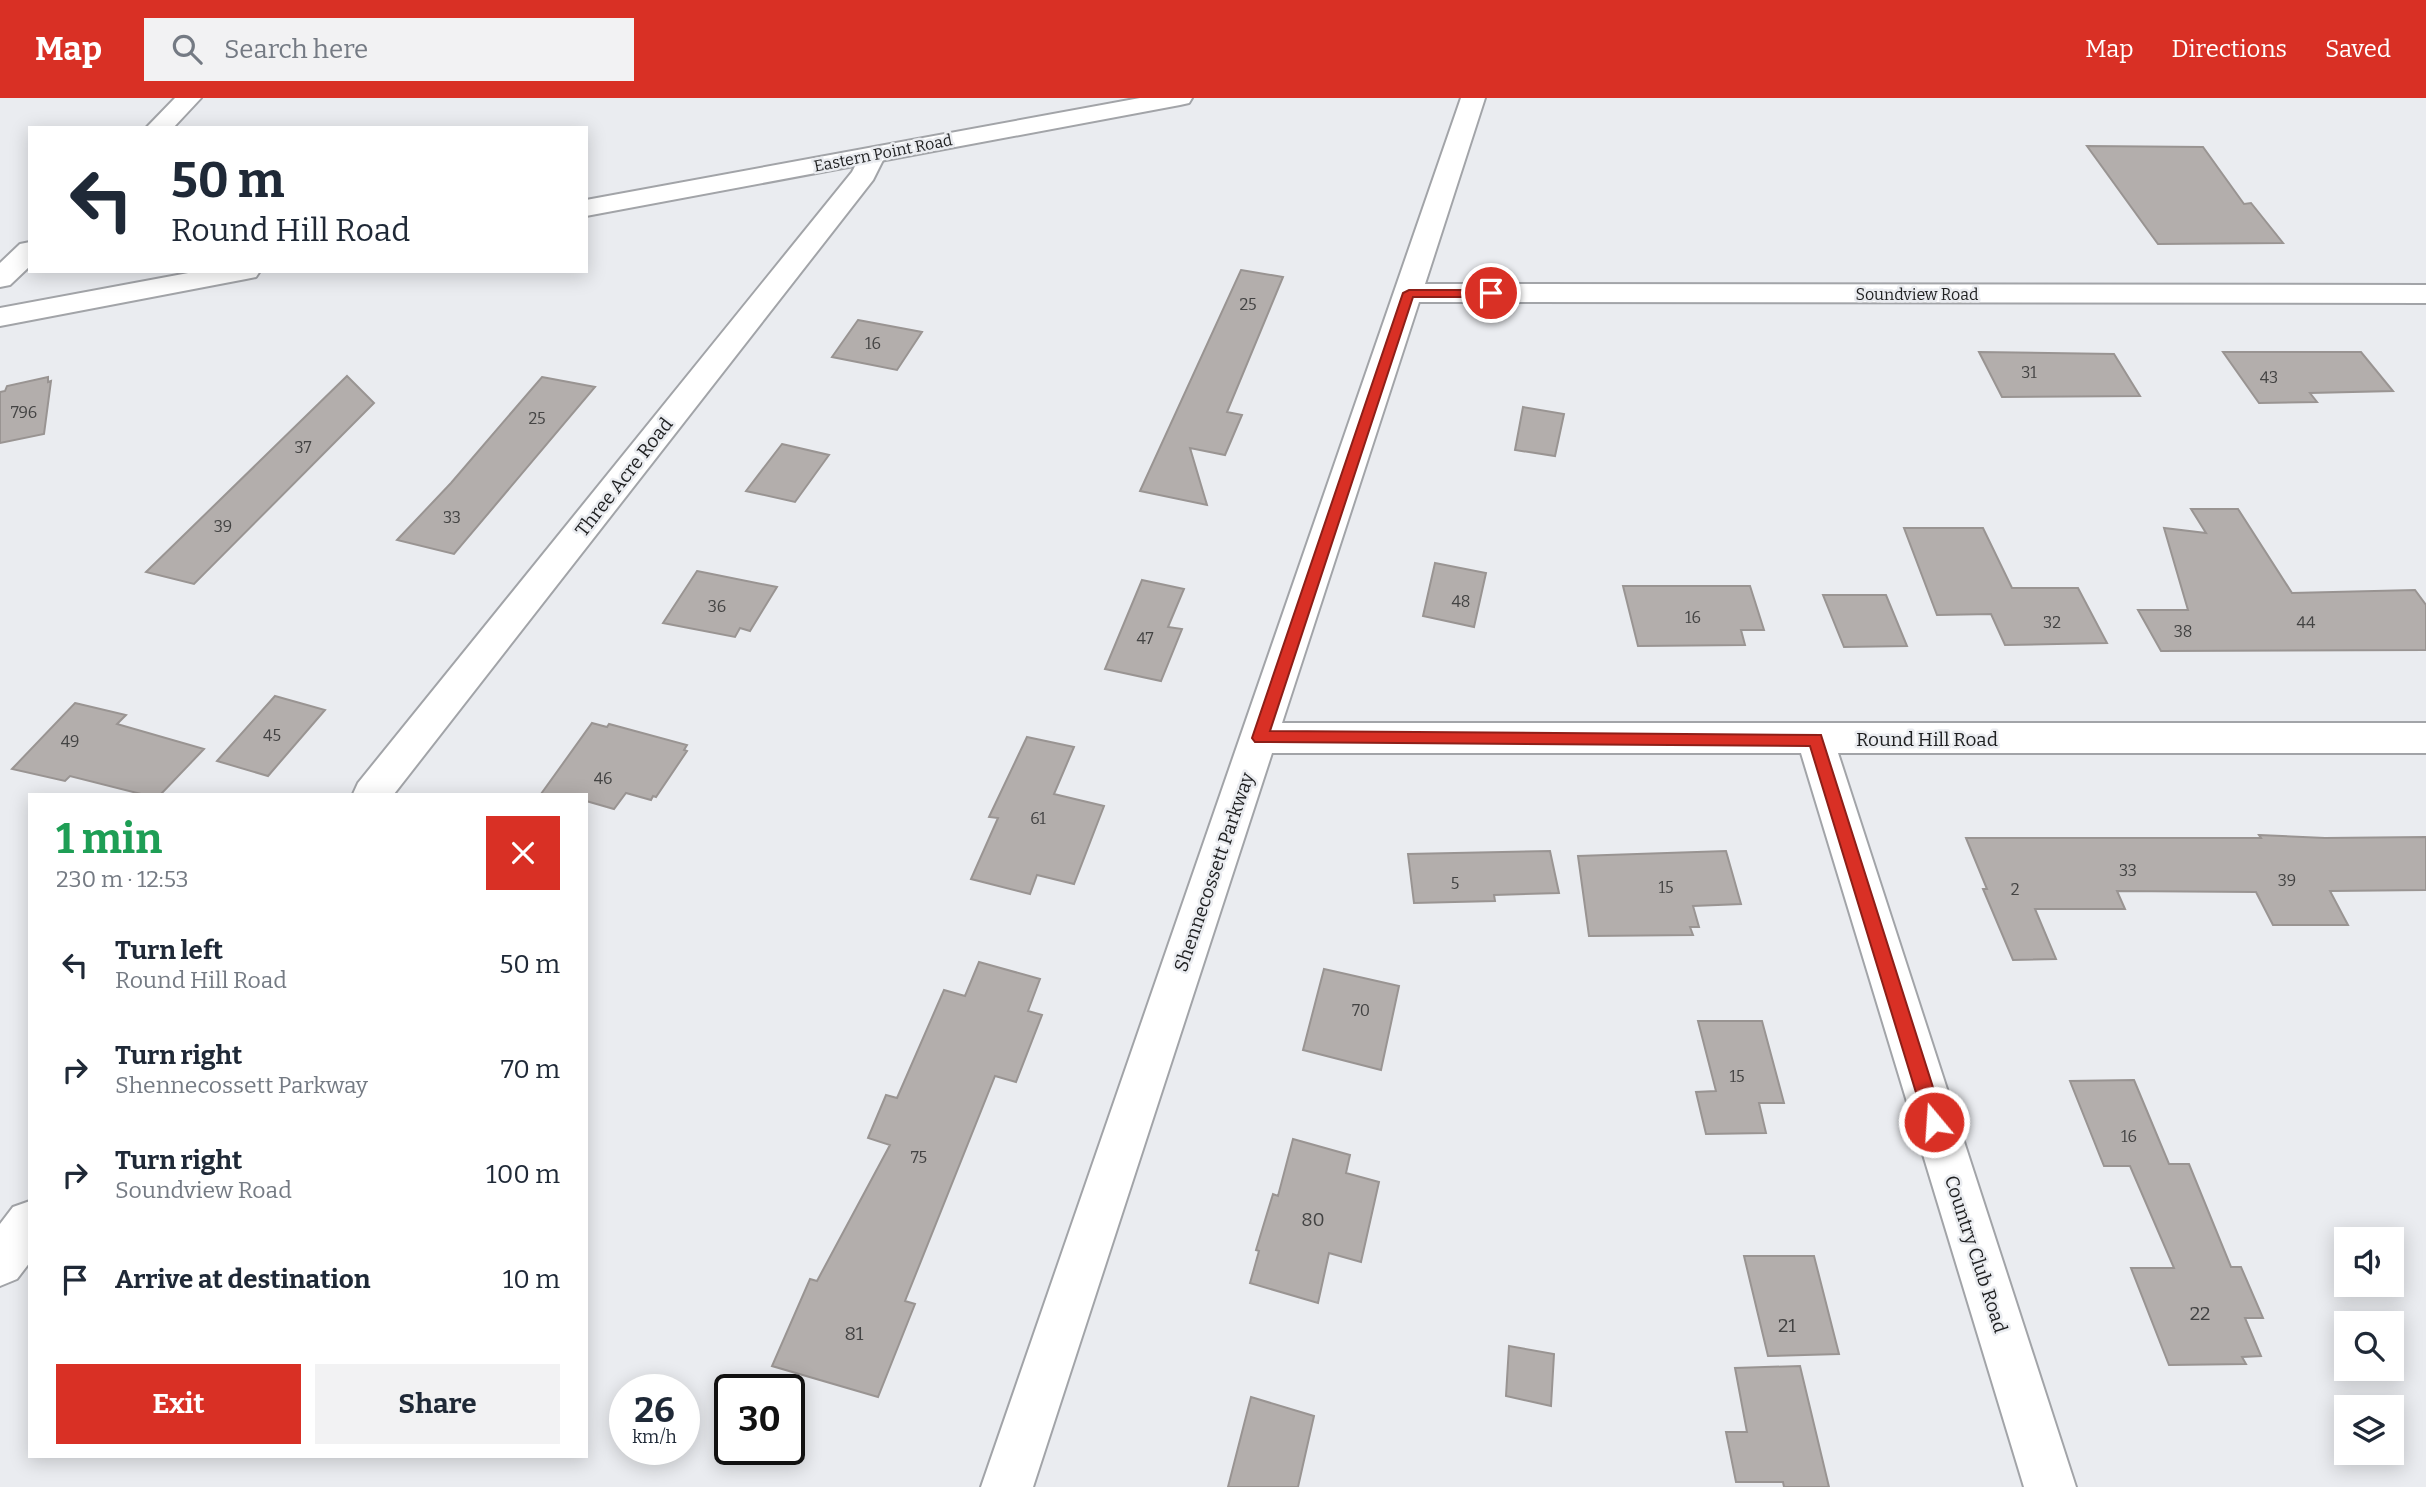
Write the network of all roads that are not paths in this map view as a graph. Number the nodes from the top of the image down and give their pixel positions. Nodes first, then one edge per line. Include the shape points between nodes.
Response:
1 (189, 98) edge
2 (1180, 98) edge
3 (1473, 98) edge
4 (160, 126) edge
5 (872, 156) junction
6 (588, 208) edge
7 (28, 252) edge
8 (235, 273) edge
9 (0, 279) edge
10 (1409, 293) junction
11 (2426, 294) edge
12 (0, 317) edge
13 (1260, 738) junction
14 (2426, 738) edge
15 (1815, 739) junction
16 (373, 793) edge
17 (28, 1227) edge
18 (0, 1262) edge
19 (1007, 1487) edge
20 (2050, 1487) edge

1 - 4 street
2 - 5 street, Eastern Point Road
3 - 10 street, Shennecossett Parkway
5 - 6 street, Eastern Point Road
5 - 16 street, Three Acre Road via 864,174
7 - 9 street
8 - 12 street
10 - 11 street, Soundview Road
10 - 13 street, Shennecossett Parkway
13 - 15 street, Round Hill Road
13 - 19 street, Shennecossett Parkway
14 - 15 street, Round Hill Road
15 - 20 street, Country Club Road
17 - 18 street

